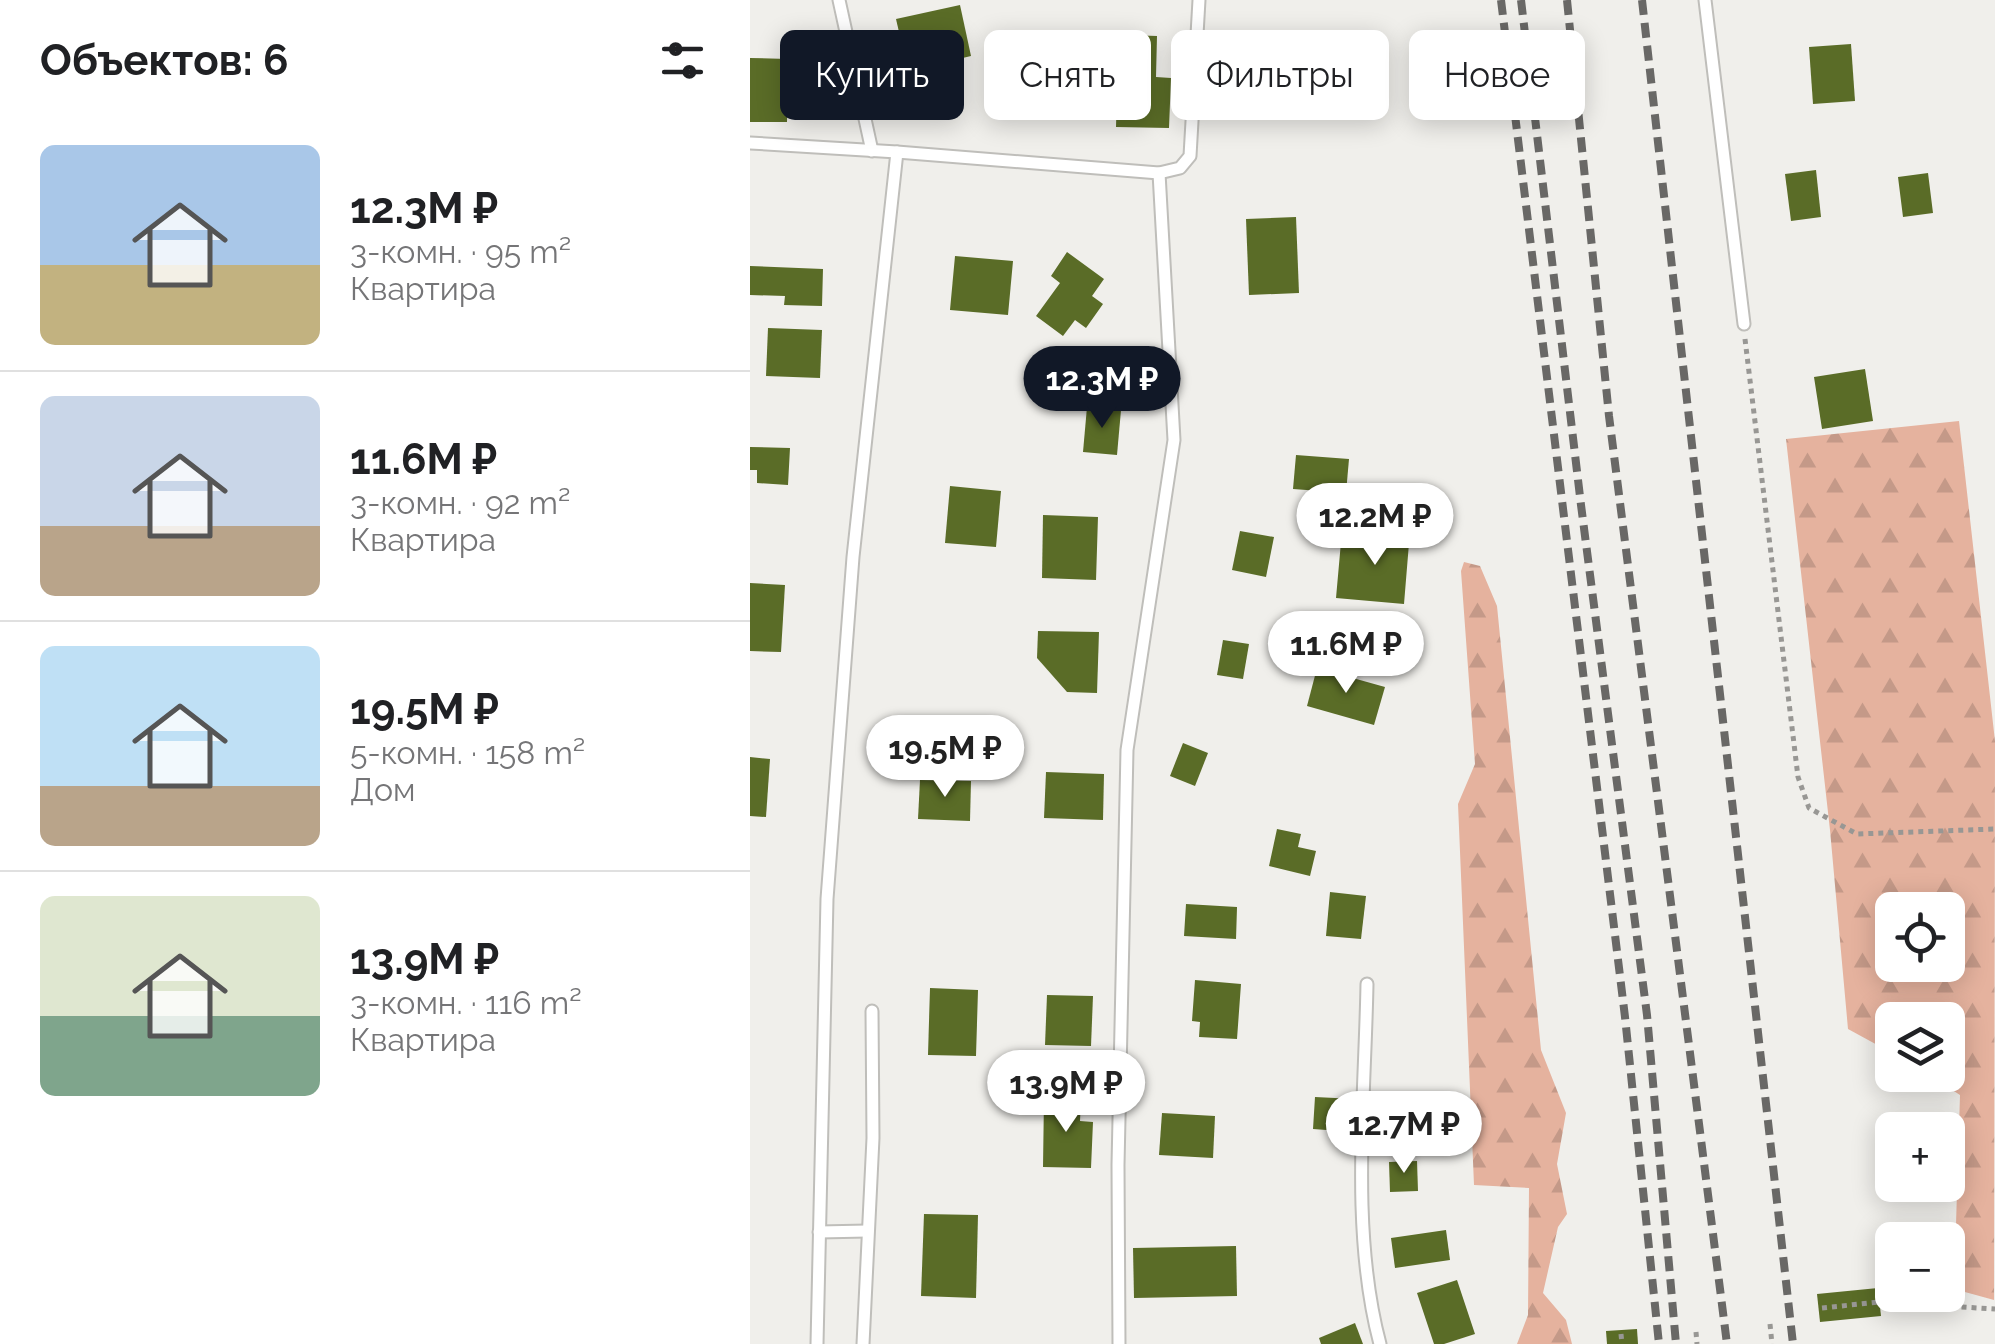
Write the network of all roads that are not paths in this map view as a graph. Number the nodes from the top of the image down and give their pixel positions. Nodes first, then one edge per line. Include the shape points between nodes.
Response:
1 (839, 0) edge
2 (1199, 0) edge
3 (1705, 0) edge
4 (750, 143) edge
5 (872, 152) junction
6 (896, 152) junction
7 (1160, 173) junction
8 (1744, 324) road end
9 (1366, 984) dead end
10 (872, 1010) dead end
11 (867, 1231) junction
12 (819, 1232) junction
13 (817, 1344) edge
14 (863, 1344) edge
15 (1120, 1344) edge
16 (1380, 1344) edge

1 - 5 lane
2 - 7 lane via 1190,156 1180,168
3 - 8 lane
4 - 5 lane
5 - 6 lane
6 - 7 lane
6 - 12 lane via 853,557 827,899
7 - 15 lane via 1174,440 1127,750
9 - 16 lane via 1363,1218
10 - 11 lane
11 - 12 lane
11 - 14 lane
12 - 13 lane

